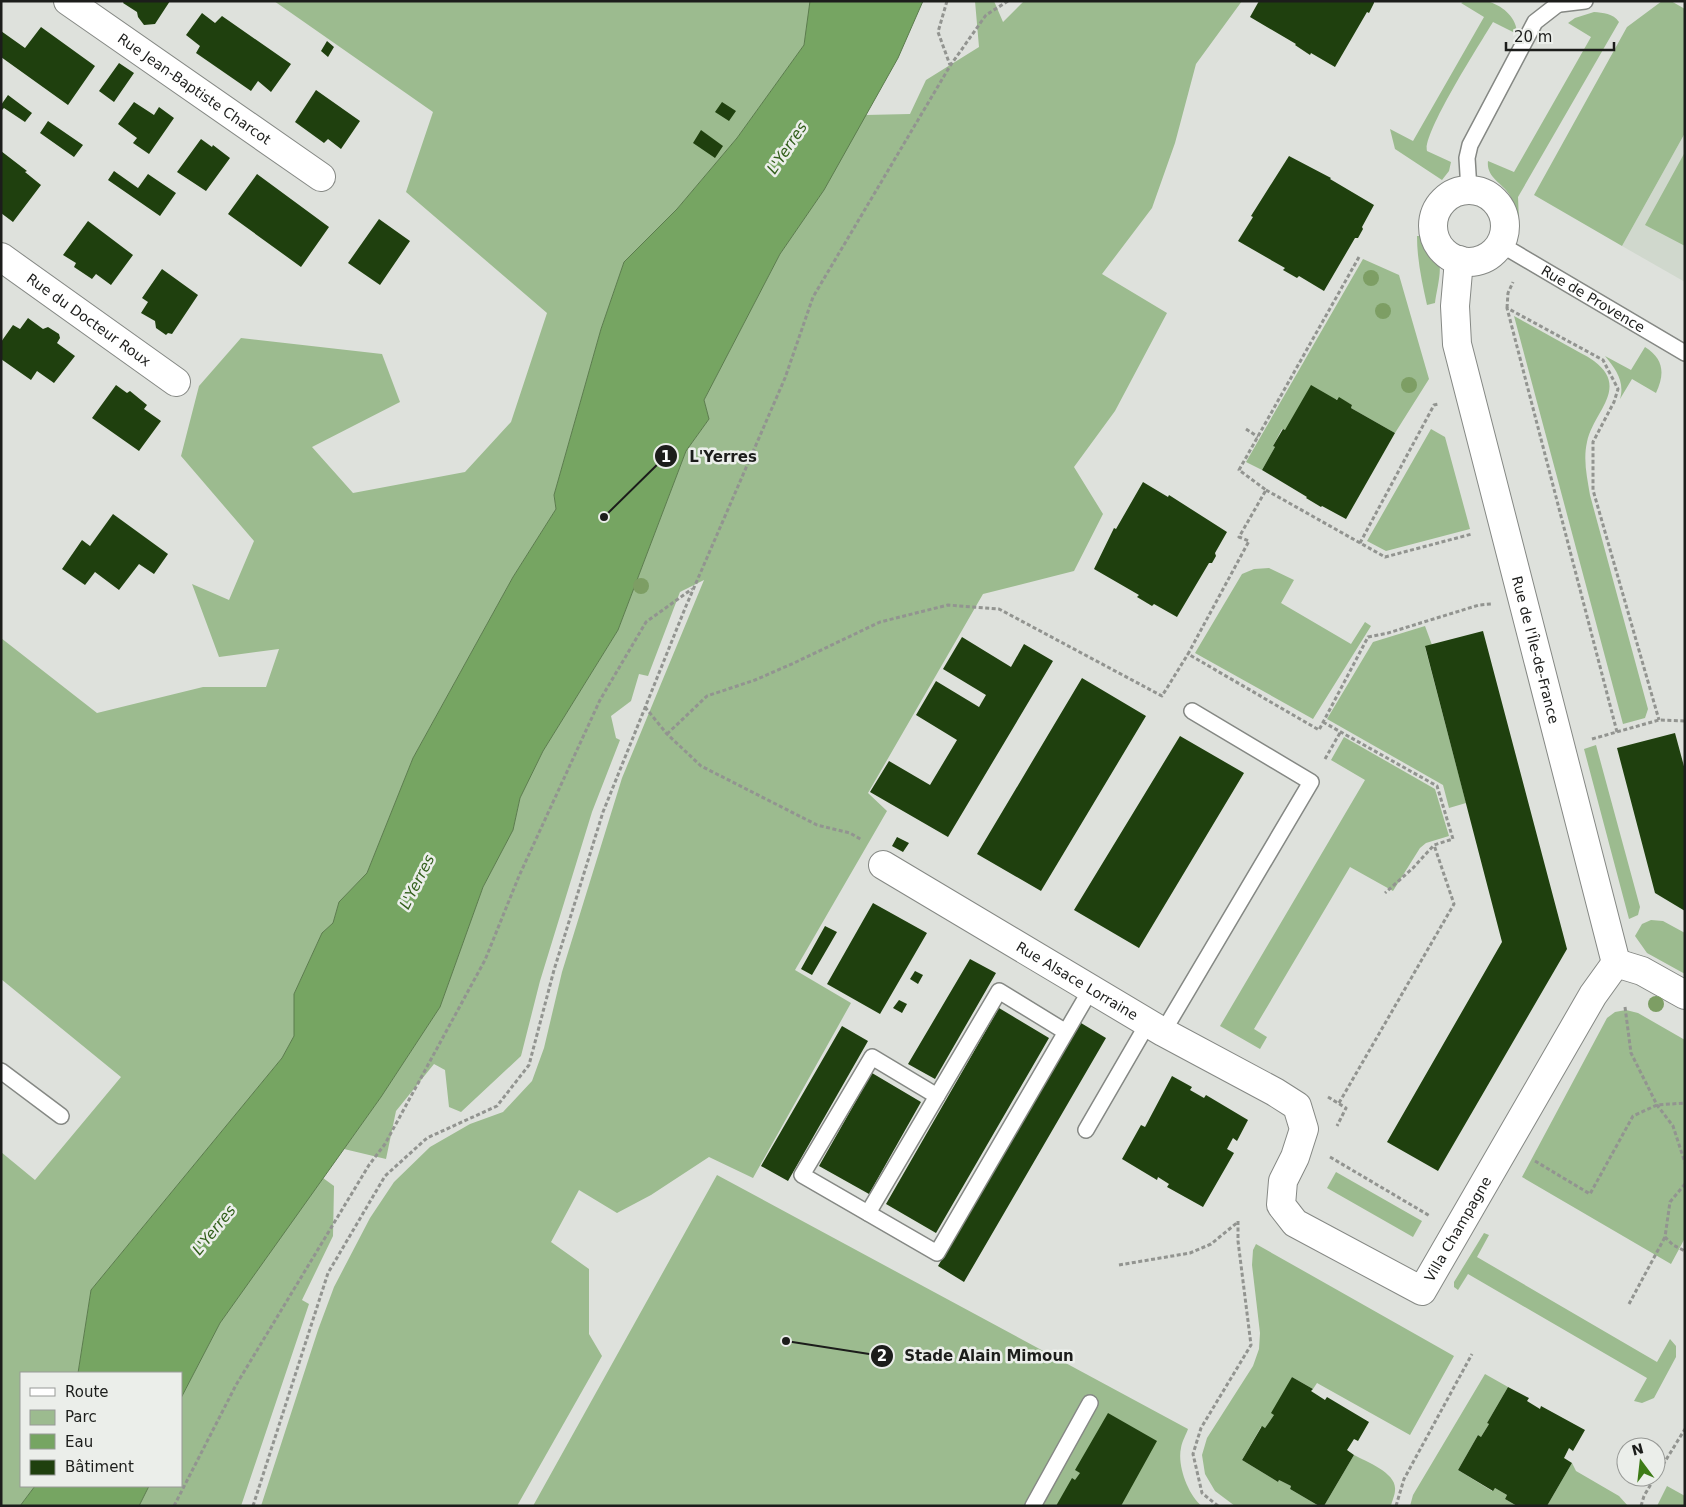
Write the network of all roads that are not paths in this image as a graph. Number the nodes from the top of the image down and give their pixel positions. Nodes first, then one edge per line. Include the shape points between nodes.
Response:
1 (68, 1) edge
2 (1585, 1) edge
3 (1561, 3) edge
4 (321, 177) dead end
5 (1469, 190) junction
6 (1500, 244) junction
7 (1, 257) edge
8 (1459, 260) junction
9 (1685, 353) edge
10 (176, 382) dead end
11 (1192, 711) dead end
12 (883, 865) road end
13 (1616, 963) junction
14 (1091, 989) junction
15 (1685, 995) edge
16 (1156, 1027) junction
17 (1066, 1032) junction
18 (3, 1077) edge
19 (1275, 1092) joint
20 (937, 1096) junction
21 (60, 1116) dead end
22 (1086, 1130) dead end
23 (868, 1213) junction
24 (1090, 1403) dead end
25 (1033, 1506) edge

1 - 4 street, Rue Jean-Baptiste Charcot
2 - 3 lane
3 - 5 lane via 1535,22 1470,145 1467,158
5 - 6 street via 1487,194 1503,212 1505,232
5 - 8 street via 1449,196 1434,216 1433,228 1438,245
6 - 8 street via 1486,257 1472,262
6 - 9 lane, Rue de Provence
7 - 10 street, Rue du Docteur Roux
8 - 13 street, Rue de l'Île-de-France via 1455,306 1457,344
11 - 16 lane via 1311,782
12 - 14 street, Rue Alsace Lorraine
13 - 15 street via 1642,970
13 - 19 street, Villa Champagne via 1588,1004 1422,1291 1295,1223 1281,1205 1283,1181 1304,1129 1296,1106
14 - 16 street, Rue Alsace Lorraine
14 - 17 lane
16 - 19 street, Rue Alsace Lorraine
16 - 22 lane
17 - 20 lane via 999,991
17 - 23 lane via 937,1253
18 - 21 lane
20 - 23 lane
20 - 23 lane via 872,1056 802,1175
24 - 25 lane

